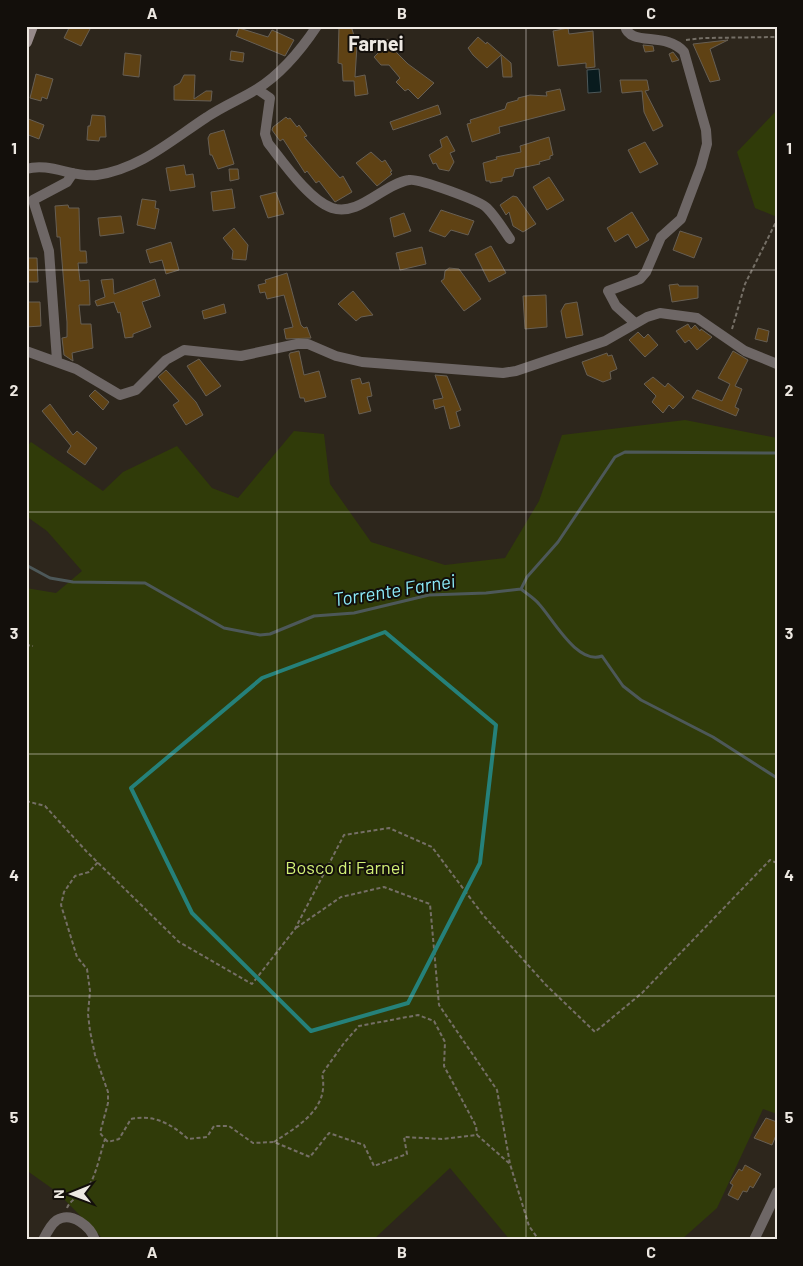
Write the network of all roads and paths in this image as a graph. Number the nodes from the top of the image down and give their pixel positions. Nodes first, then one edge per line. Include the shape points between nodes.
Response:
1 (32, 26) edge
2 (317, 26) edge
3 (625, 26) edge
4 (777, 37) edge
5 (26, 42) edge
6 (676, 44) junction
7 (258, 89) junction
8 (26, 169) edge
9 (72, 173) junction
10 (777, 220) edge
11 (510, 239) dead end
12 (635, 323) junction
13 (727, 338) junction
14 (26, 351) edge
15 (57, 360) junction
16 (777, 364) edge
17 (26, 645) edge
18 (33, 646) dead end
19 (26, 801) edge
20 (777, 862) edge
21 (100, 863) junction
22 (295, 929) junction
23 (478, 1135) junction
24 (105, 1139) junction
25 (274, 1142) junction
26 (510, 1164) junction
27 (777, 1192) edge
28 (61, 1219) junction
29 (43, 1240) edge
30 (95, 1240) edge
31 (539, 1240) edge
32 (754, 1240) edge

1 - 5 main road
2 - 7 street via 304,46
3 - 6 street via 631,36
4 - 6 path via 704,38
6 - 12 street via 687,56 706,130 705,154 681,219 661,237 646,272 640,280 608,291 616,306
7 - 9 street via 132,164 96,175
7 - 11 street via 270,98 265,134 268,143 322,203 346,209 410,179 422,180 486,207
8 - 9 street via 46,167
9 - 15 street via 67,182 33,200 49,251
10 - 13 path via 745,284
12 - 13 street via 660,313 697,318
12 - 15 street via 606,341 503,373 362,362 336,356 308,344 241,356 184,350 166,360 136,390 120,394
13 - 16 street via 746,351
14 - 15 street
17 - 18 path
19 - 21 path via 45,806
20 - 22 path via 770,860 642,993 596,1032 546,985 483,915 432,847 389,828 344,835
21 - 22 path via 179,942 252,984
21 - 24 path via 97,862 89,872 75,876 64,892 61,905 77,957 87,969 90,1031 108,1092 100,1133
22 - 26 path via 341,897 384,887 430,904 439,1005 497,1090
23 - 25 path via 442,1139 404,1137 407,1154 374,1166 364,1145 328,1133 310,1157
23 - 25 path via 444,1066 445,1042 434,1022 418,1015 359,1026 322,1074 325,1087 311,1117
23 - 26 path
24 - 25 path via 108,1142 120,1139 131,1119 146,1116 176,1128 188,1139 207,1137 214,1126 229,1126 253,1143
24 - 28 path via 89,1186 80,1197 69,1203
26 - 31 path via 529,1226
27 - 32 street
28 - 29 street
28 - 30 street via 77,1220 86,1225 92,1230

